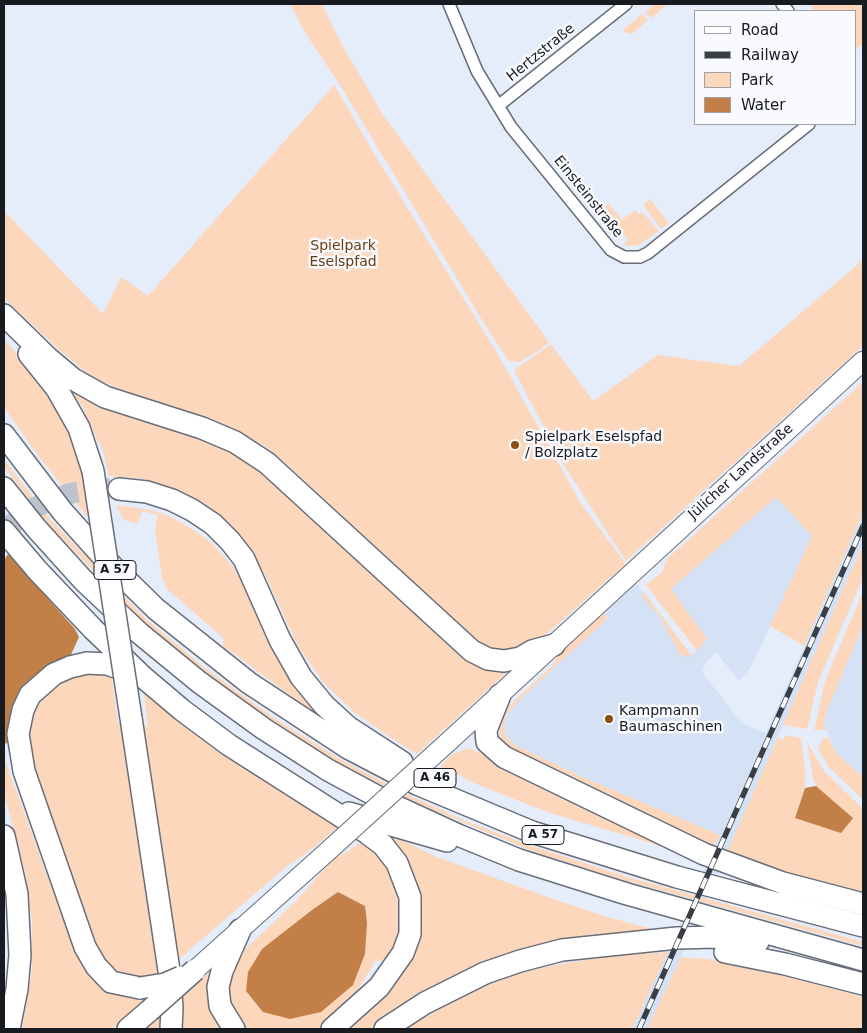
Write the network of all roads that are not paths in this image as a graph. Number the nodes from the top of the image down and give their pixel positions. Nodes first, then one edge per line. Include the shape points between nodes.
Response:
1 (449, 4) edge
2 (626, 4) edge
3 (498, 106) junction
4 (809, 125) edge
5 (4, 315) edge
6 (4, 329) edge
7 (863, 361) edge
8 (4, 435) edge
9 (4, 488) edge
10 (118, 489) tunnel mouth
11 (4, 530) edge
12 (554, 645) junction
13 (143, 677) junction
14 (500, 695) junction
15 (322, 804) junction
16 (4, 836) edge
17 (484, 846) junction
18 (863, 904) edge
19 (863, 916) edge
20 (863, 926) edge
21 (240, 930) junction
22 (648, 943) junction
23 (838, 954) junction
24 (863, 960) edge
25 (194, 970) junction
26 (863, 984) edge
27 (9, 1029) edge
28 (128, 1029) edge
29 (170, 1029) edge
30 (234, 1029) edge
31 (332, 1029) edge
32 (385, 1029) edge

1 - 3 street, Einsteinstraße via 477,71
2 - 3 street, Hertzstraße
3 - 4 street, Einsteinstraße via 511,127 611,250 631,258 648,253
5 - 12 highway via 67,374 105,397 202,428 235,442 267,463 472,651 488,659 504,661
6 - 29 highway, bridge via 57,389 79,428 93,471 170,976
7 - 12 main road, Jülicher Landstraße
8 - 20 highway, A 57 via 68,518 156,609 248,683 348,748 417,784 532,832 677,876
9 - 17 highway, A 57 via 83,580 138,632 199,682 328,770 393,805
10 - 19 highway, A 46 via 147,492 172,500 213,524 244,559 280,640 301,677 348,727 398,760 588,838
11 - 13 highway via 45,578
12 - 14 main road, Jülicher Landstraße
13 - 15 highway via 230,745
13 - 25 highway, bridge via 107,664 87,663 54,674 30,696 23,710 18,734 24,771 85,947 96,966 111,982 140,988 165,984
14 - 18 highway via 486,730 487,742 504,757 704,854 783,883
14 - 21 main road, Jülicher Landstraße, bridge
15 - 17 highway via 442,840
15 - 31 highway via 383,846 397,863 410,897 410,934 393,970
16 - 27 highway via 17,894 20,955
17 - 23 highway, A 57 via 619,892
21 - 25 main road, Jülicher Landstraße
21 - 30 highway via 218,987 220,1006
22 - 23 highway via 677,938 715,938
22 - 26 highway via 749,956
22 - 32 highway via 562,950 520,961 454,987
23 - 24 highway, A 57
25 - 28 highway, bridge

